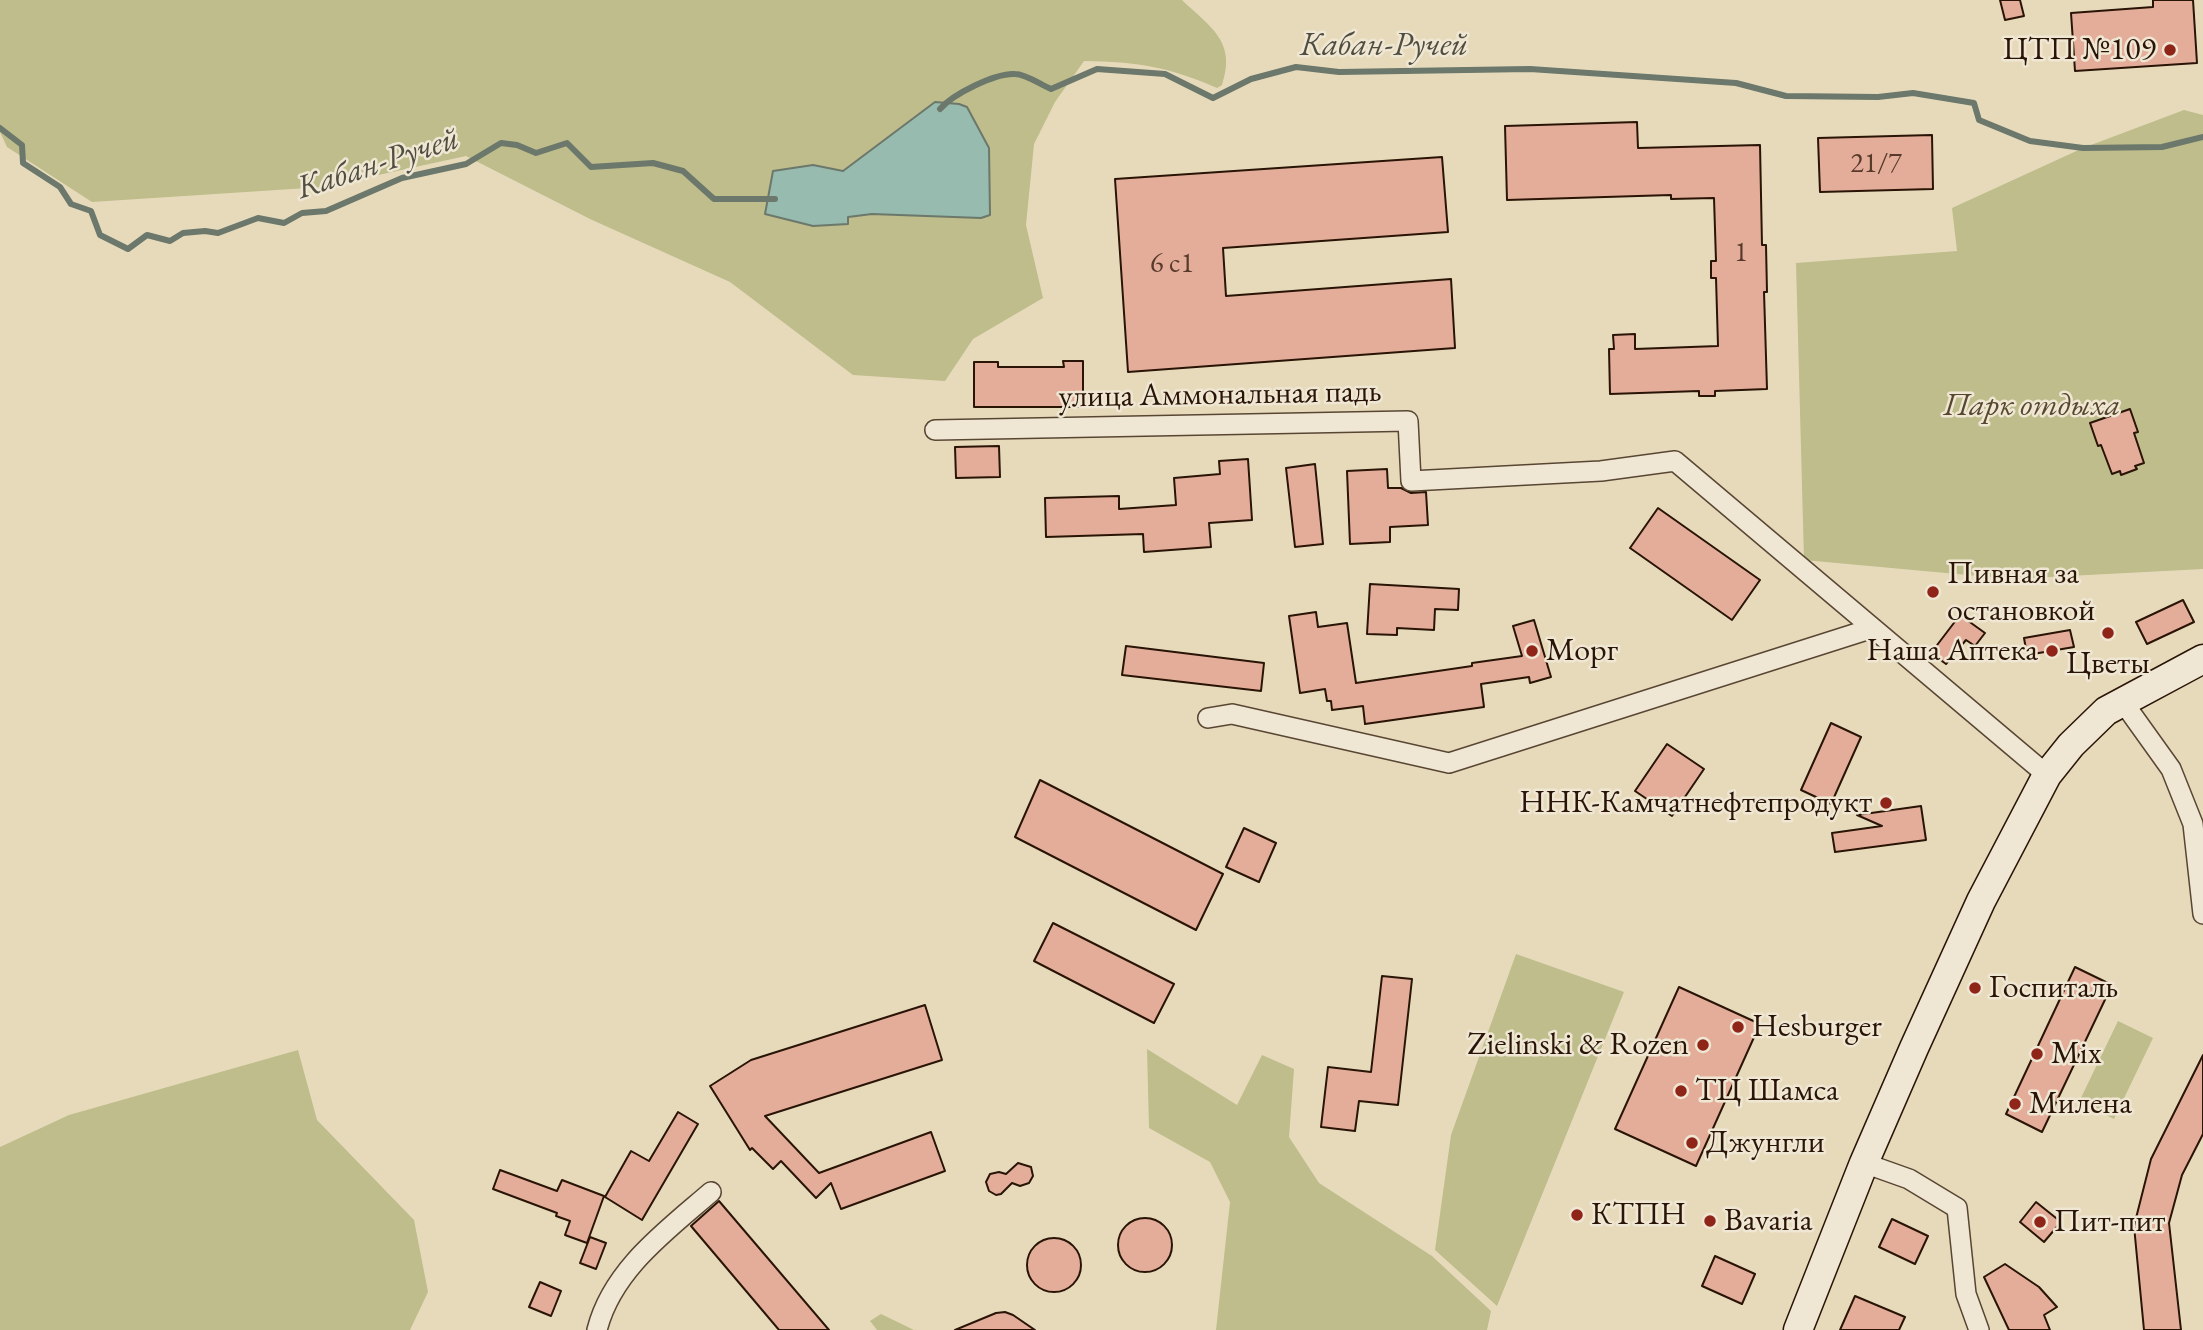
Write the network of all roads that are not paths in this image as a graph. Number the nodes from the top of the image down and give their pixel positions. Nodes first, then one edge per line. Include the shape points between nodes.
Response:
1 (935, 430) dead end
2 (1873, 628) junction
3 (2203, 659) edge
4 (2123, 702) junction
5 (1208, 718) dead end
6 (2047, 775) junction
7 (2203, 914) edge
8 (1864, 1163) junction
9 (711, 1192) dead end
10 (597, 1330) edge
11 (1798, 1330) edge
12 (1979, 1330) edge

1 - 2 street, улица Аммональная падь via 1408,421 1411,481 1601,471 1675,461
2 - 5 street via 1449,763 1232,714
2 - 6 street, улица Аммональная падь
3 - 4 main road
4 - 6 main road via 2106,711
4 - 7 street via 2171,769 2193,824
6 - 8 main road via 1981,901
8 - 11 main road
8 - 12 street via 1909,1179 1956,1208 1966,1294
9 - 10 street via 638,1258 602,1311

